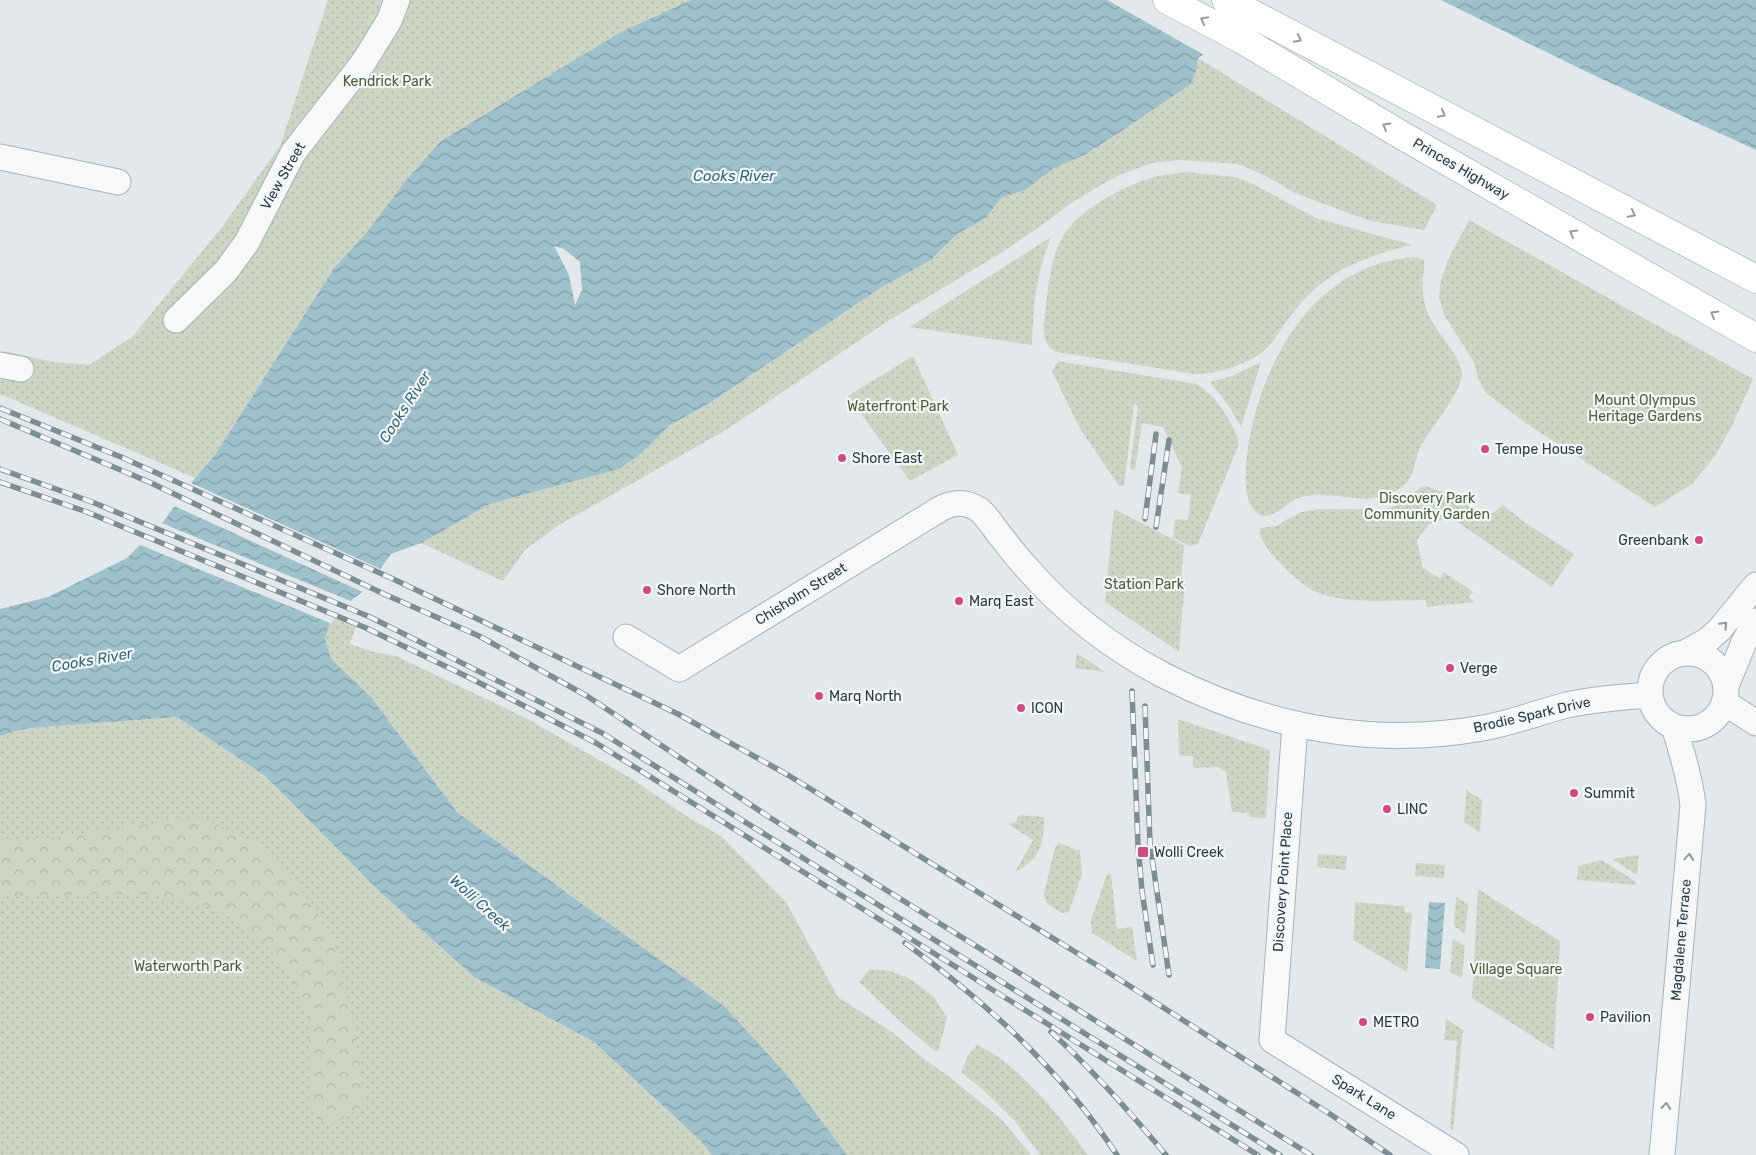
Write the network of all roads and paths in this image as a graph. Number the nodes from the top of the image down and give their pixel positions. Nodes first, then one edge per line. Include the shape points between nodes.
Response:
1 (397, 0) edge
2 (1167, 0) edge
3 (1226, 0) edge
4 (0, 158) edge
5 (118, 182) dead end
6 (1756, 280) edge
7 (176, 320) dead end
8 (1756, 338) edge
9 (980, 510) joint
10 (1756, 585) edge
11 (1756, 621) edge
12 (626, 637) dead end
13 (1685, 653) junction
14 (1725, 694) junction
15 (1650, 695) junction
16 (1756, 723) edge
17 (1295, 725) junction
18 (1674, 727) junction
19 (1272, 1040) joint
20 (1456, 1155) edge
21 (1662, 1155) edge

1 - 7 street, View Street via 389,21 364,63 293,153 247,242 226,270
8 -> 2 highway, Princes Highway
3 -> 6 highway
4 - 5 street
9 - 12 street, Chisholm Street via 962,503 940,508 679,669
9 - 17 street, Brodie Spark Drive via 1042,586 1093,632 1195,691
13 -> 10 street via 1720,629
11 - 14 street via 1744,642
13 - 14 street via 1707,658 1716,666 1722,675
13 - 15 street via 1675,655 1659,667 1650,685
14 - 16 street
14 - 18 street via 1719,713 1710,722 1686,730
15 - 17 street, Brodie Spark Drive via 1568,705 1483,728 1430,734 1372,735
15 - 18 street via 1658,714
17 - 19 street, Discovery Point Place
21 -> 18 street, Magdalene Terrace via 1693,805
19 - 20 street, Spark Lane

